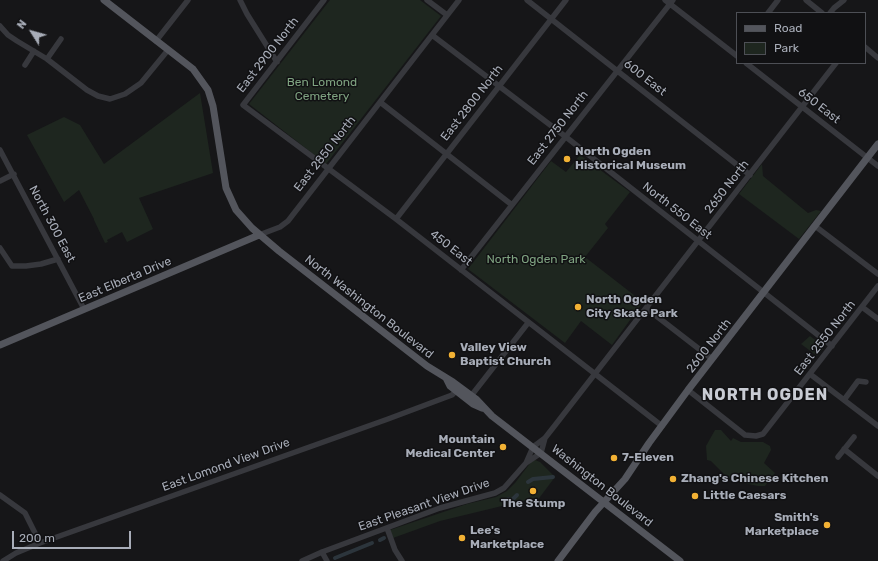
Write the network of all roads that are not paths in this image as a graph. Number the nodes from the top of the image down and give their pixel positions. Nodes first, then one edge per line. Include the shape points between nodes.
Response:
1 (188, 0) edge
2 (240, 0) edge
3 (324, 0) edge
4 (427, 0) edge
5 (459, 0) edge
6 (527, 0) edge
7 (566, 0) edge
8 (778, 0) edge
9 (806, 0) edge
10 (844, 0) edge
11 (106, 1) edge
12 (669, 1) edge
13 (769, 12) edge
14 (821, 12) edge
15 (831, 12) edge
16 (447, 15) junction
17 (551, 19) junction
18 (0, 26) edge
19 (432, 35) junction
20 (61, 40) dead end
21 (156, 41) junction
22 (866, 48) edge
23 (168, 50) junction
24 (34, 51) junction
25 (736, 55) edge
26 (878, 58) edge
27 (47, 59) junction
28 (277, 62) junction
29 (747, 64) edge
30 (835, 64) edge
31 (25, 65) dead end
32 (617, 70) junction
33 (499, 86) junction
34 (380, 102) junction
35 (243, 105) joint
36 (802, 107) junction
37 (566, 137) junction
38 (878, 144) edge
39 (0, 150) edge
40 (447, 153) junction
41 (867, 158) junction
42 (878, 166) edge
43 (329, 169) junction
44 (14, 174) junction
45 (750, 175) junction
46 (0, 181) edge
47 (512, 205) junction
48 (396, 219) junction
49 (815, 226) junction
50 (259, 235) junction
51 (698, 241) junction
52 (0, 248) edge
53 (58, 259) junction
54 (461, 270) junction
55 (878, 274) edge
56 (878, 286) edge
57 (764, 292) junction
58 (646, 308) junction
59 (862, 308) junction
60 (84, 309) junction
61 (878, 320) edge
62 (528, 323) junction
63 (0, 345) edge
64 (832, 346) junction
65 (712, 359) junction
66 (595, 374) junction
67 (810, 374) junction
68 (446, 378) junction
69 (866, 382) dead end
70 (688, 390) junction
71 (456, 391) junction
72 (471, 396) junction
73 (844, 400) junction
74 (485, 410) junction
75 (662, 426) junction
76 (878, 426) edge
77 (510, 429) joint
78 (854, 437) dead end
79 (545, 438) junction
80 (533, 448) junction
81 (844, 449) junction
82 (541, 453) junction
83 (838, 457) dead end
84 (526, 463) junction
85 (878, 476) edge
86 (0, 495) edge
87 (604, 502) junction
88 (387, 528) junction
89 (40, 543) junction
90 (322, 552) junction
91 (3, 561) edge
92 (302, 561) edge
93 (327, 561) edge
94 (402, 561) edge
95 (558, 561) edge
96 (680, 561) edge

1 - 21 street
2 - 28 street
3 - 28 street, East 2900 North
4 - 16 street
5 - 16 street, East 2850 North
6 - 17 street, 600 East
7 - 17 street, East 2800 North
8 - 13 street
9 - 14 street
10 - 15 street
11 - 21 main road, North Washington Boulevard
12 - 25 street
12 - 32 street, East 2750 North
16 - 19 street, East 2850 North
17 - 32 street, 600 East
17 - 33 street, East 2800 North
18 - 24 street via 8,35
19 - 33 street, North 550 East
19 - 34 street, East 2850 North
20 - 27 street
21 - 23 main road, North Washington Boulevard
22 - 26 street
23 - 27 street via 137,87 110,99 87,90
23 - 50 main road, North Washington Boulevard via 193,69 208,90 230,200
24 - 27 street
24 - 31 street
28 - 35 street, East 2900 North
29 - 36 street, 650 East
30 - 36 street, 2650 North
32 - 37 street, East 2750 North
32 - 45 street, 600 East
33 - 37 street, North 550 East
33 - 40 street, East 2800 North
34 - 40 street
34 - 43 street, East 2850 North
35 - 43 street, 450 East
36 - 41 street, 650 East
36 - 45 street, 2650 North
37 - 47 street, East 2750 North
37 - 51 street, North 550 East
38 - 41 main road, 2600 North
39 - 44 street, North 300 East
40 - 47 street
40 - 48 street, East 2800 North
41 - 42 street, 650 East
41 - 49 main road, 2600 North
43 - 48 street, 450 East
43 - 50 street, East 2850 North via 288,221
44 - 46 street
44 - 53 street, North 300 East
45 - 51 street, 2650 North
47 - 54 street, East 2750 North
48 - 54 street, 450 East
49 - 55 street
49 - 57 main road, 2600 North
50 - 60 main road, East Elberta Drive
50 - 68 main road, North Washington Boulevard
51 - 57 street, North 550 East
51 - 58 street, 2650 North
52 - 53 street via 12,266 41,264
53 - 60 street, North 300 East
54 - 62 street, 450 East
56 - 59 street, East 2550 North
57 - 64 street, North 550 East
57 - 65 main road, 2600 North
58 - 65 street
58 - 66 street, 2650 North
59 - 61 street
59 - 64 street, East 2550 North
60 - 63 main road, East Elberta Drive
62 - 66 street, 450 East
62 - 72 street
64 - 67 street, East 2550 North
65 - 70 main road, 2600 North
66 - 75 street, 450 East
66 - 79 street, 2650 North
67 - 70 street, East 2550 North via 771,425 763,434 756,436 745,435
67 - 73 street
68 - 71 main road, North Washington Boulevard
68 - 72 main road, North Washington Boulevard
69 - 73 street via 858,381
70 - 75 main road, 2600 North
71 - 74 main road, North Washington Boulevard
71 - 89 street, East Lomond View Drive via 452,395
72 - 74 main road, North Washington Boulevard
73 - 76 street
74 - 77 main road, North Washington Boulevard
75 - 87 main road, 2600 North via 625,479
77 - 80 main road, Washington Boulevard
78 - 81 street
79 - 80 street, 2650 North
79 - 82 street, 2650 North
80 - 82 main road, Washington Boulevard
80 - 84 street
81 - 83 street
81 - 85 street
82 - 84 street, East Pleasant View Drive
82 - 87 main road, Washington Boulevard
84 - 88 street, East Pleasant View Drive via 509,484 495,493 440,508
86 - 89 street via 25,513
87 - 95 main road, 2600 North
87 - 96 main road, Washington Boulevard
88 - 90 street, East Pleasant View Drive
88 - 94 street
89 - 91 street, East Lomond View Drive
90 - 92 street, East Pleasant View Drive
90 - 93 street

